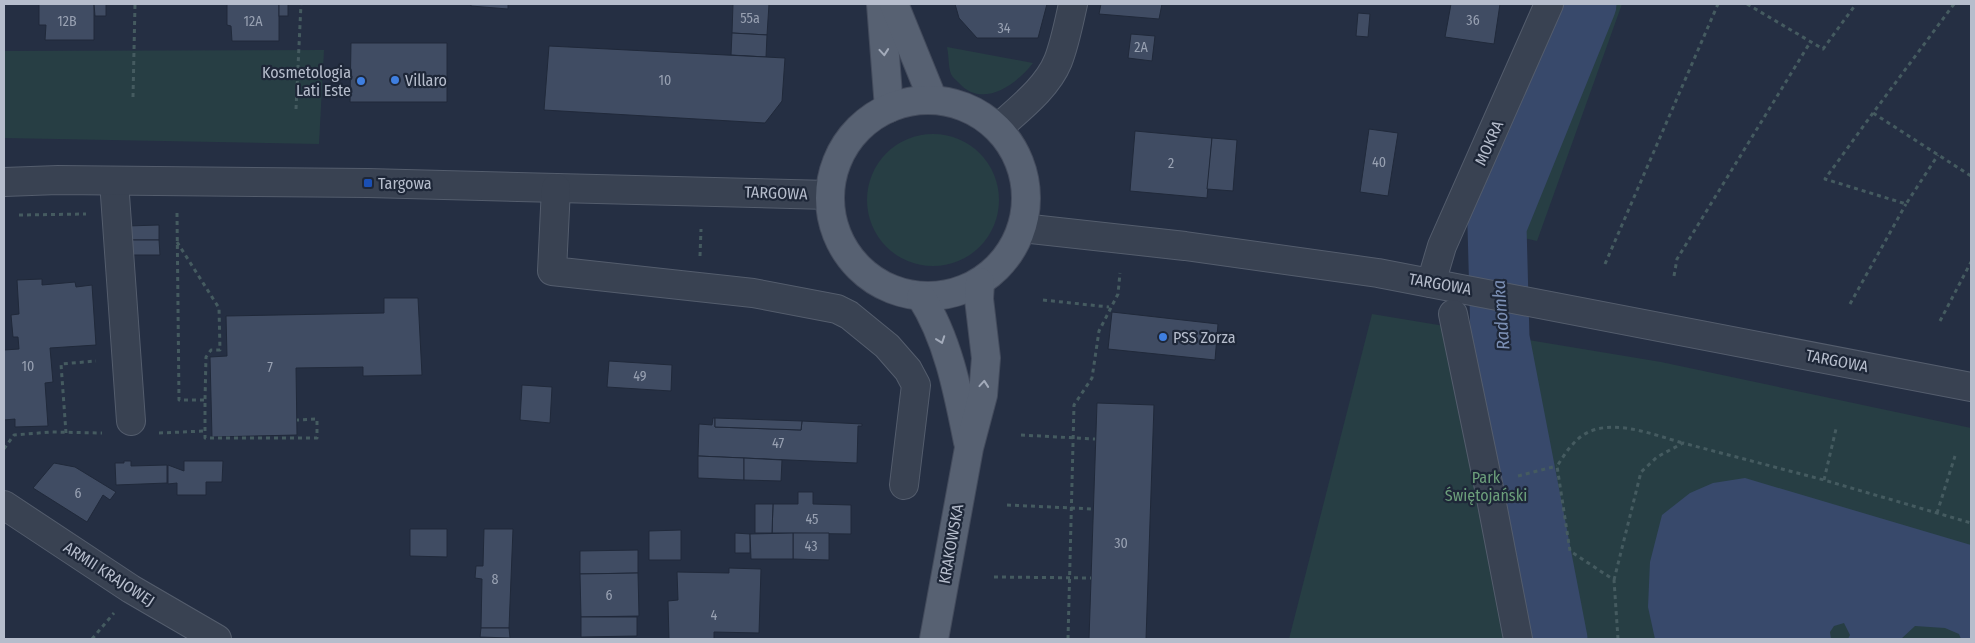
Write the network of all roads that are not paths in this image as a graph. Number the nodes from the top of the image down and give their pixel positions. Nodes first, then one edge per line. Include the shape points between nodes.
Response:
1 (881, 4) edge
2 (894, 4) edge
3 (1073, 4) edge
4 (1549, 4) edge
5 (933, 100) junction
6 (888, 108) junction
7 (998, 128) junction
8 (114, 181) junction
9 (4, 182) edge
10 (556, 188) junction
11 (829, 195) junction
12 (1022, 228) junction
13 (980, 282) junction
14 (1431, 282) junction
15 (921, 297) junction
16 (1453, 314) dead end
17 (1971, 387) edge
18 (131, 421) dead end
19 (969, 448) junction
20 (904, 485) dead end
21 (4, 505) edge
22 (217, 639) edge
23 (934, 639) edge
24 (1518, 639) edge

1 -> 6 main road
2 - 5 main road
3 - 7 street via 1058,61 1051,74
4 - 14 street, MOKRA via 1442,246
5 - 6 main road via 910,101
5 - 7 main road via 958,104 982,115
6 - 11 main road via 865,122 846,143 834,168
7 - 12 main road via 1016,152 1025,176 1027,202
8 - 9 street, TARGOWA
8 - 10 street, TARGOWA
8 - 18 street
10 - 11 street, TARGOWA
10 - 20 street via 552,271 753,293 837,309 886,346 908,370 916,385
11 - 15 main road via 832,220 840,244 854,264 873,281 896,292
12 - 13 main road via 1013,249
12 - 14 street, TARGOWA via 1185,246
13 - 15 main road via 962,291
19 -> 13 main road, KRAKOWSKA via 983,395 986,358
14 - 17 street, TARGOWA
15 -> 19 main road, KRAKOWSKA via 931,313 951,367
16 - 24 street
19 - 23 main road, KRAKOWSKA
21 - 22 street, ARMII KRAJOWEJ via 132,589

